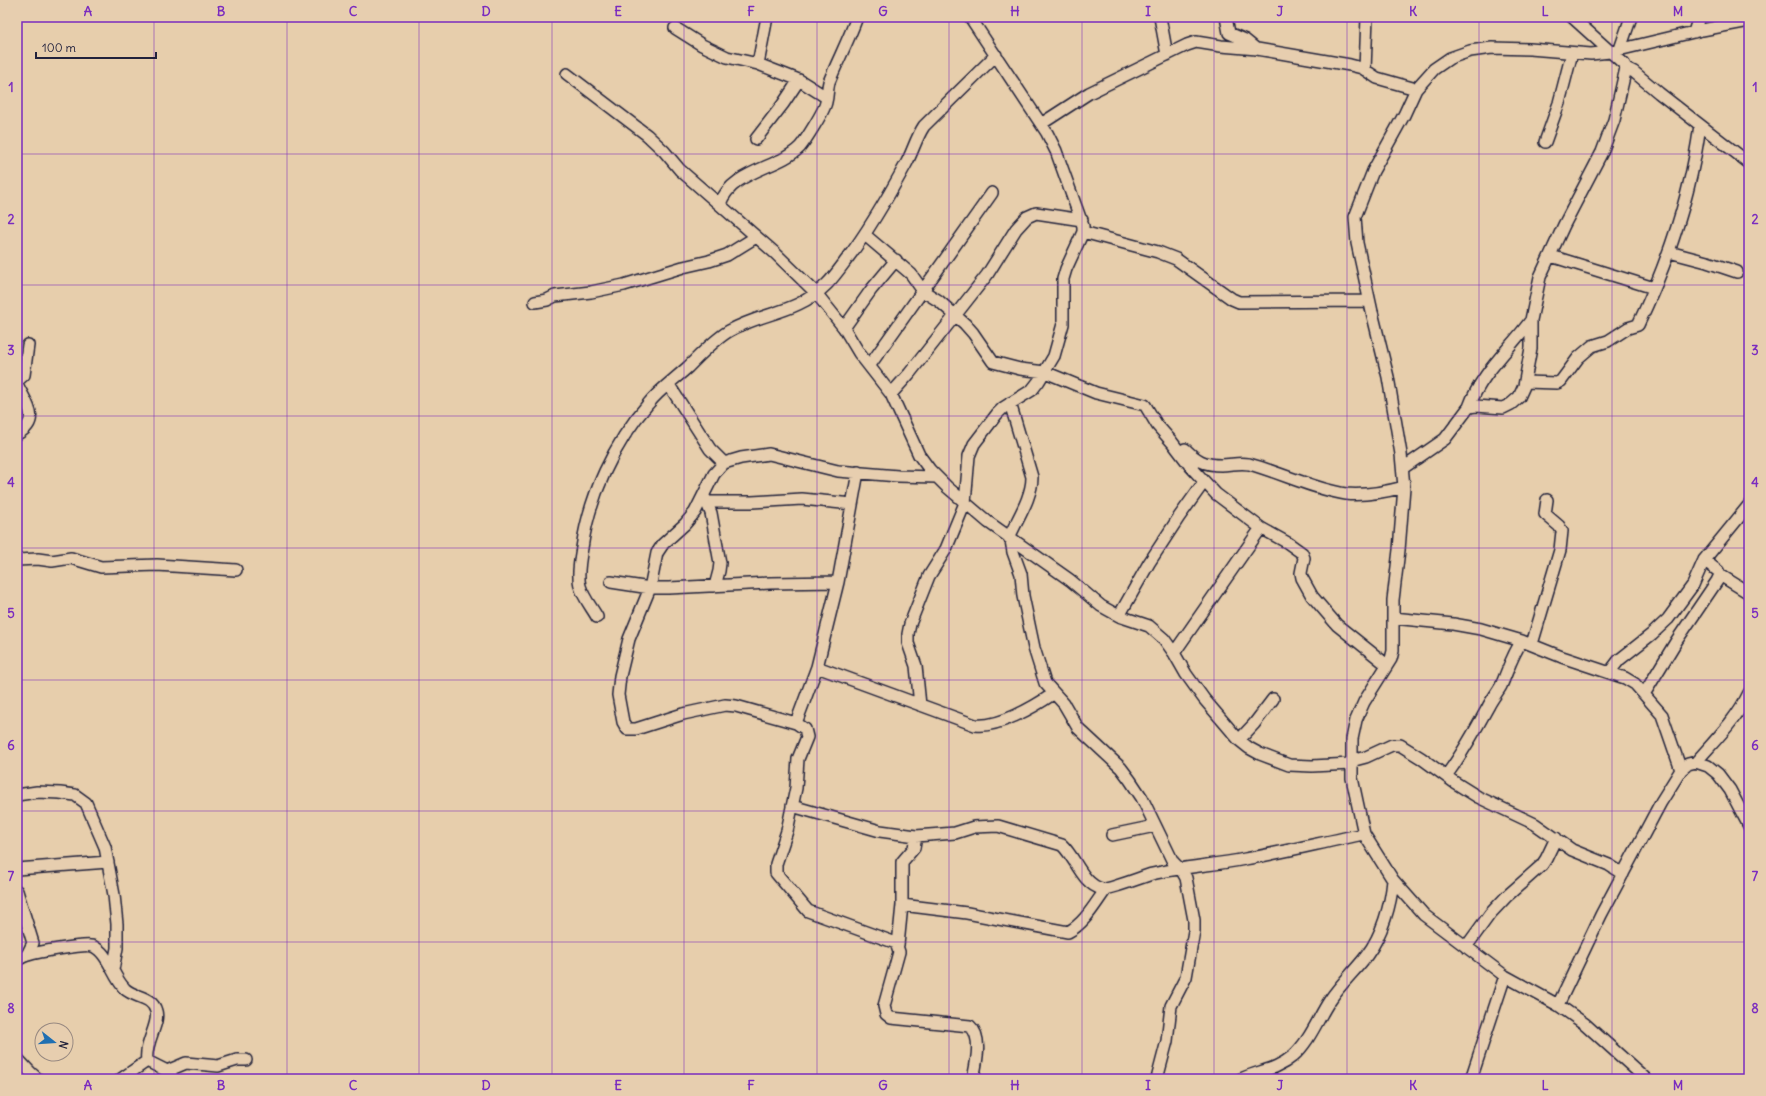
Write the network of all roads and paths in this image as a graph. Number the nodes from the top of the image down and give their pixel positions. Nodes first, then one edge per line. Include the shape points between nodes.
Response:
1 (767, 17) edge
2 (857, 17) edge
3 (970, 17) edge
4 (1160, 17) edge
5 (1226, 17) edge
6 (1367, 17) edge
7 (1572, 17) edge
8 (1631, 17) edge
9 (1699, 17) edge
10 (1749, 21) edge
11 (675, 28) dead end
12 (1694, 32) junction
13 (1257, 49) junction
14 (1615, 51) junction
15 (1572, 52) junction
16 (1167, 54) junction
17 (996, 55) junction
18 (758, 64) junction
19 (1626, 68) junction
20 (1365, 70) junction
21 (567, 74) dead end
22 (799, 80) junction
23 (1416, 89) junction
24 (826, 97) junction
25 (1041, 124) junction
26 (1700, 125) junction
27 (756, 139) dead end
28 (1545, 142) dead end
29 (1749, 163) edge
30 (992, 193) dead end
31 (720, 204) junction
32 (1082, 220) junction
33 (1083, 232) junction
34 (865, 235) junction
35 (756, 237) junction
36 (1669, 252) junction
37 (1550, 256) junction
38 (896, 260) junction
39 (1737, 272) dead end
40 (1654, 288) junction
41 (923, 291) junction
42 (816, 293) junction
43 (1369, 301) junction
44 (536, 302) dead end
45 (1344, 302) junction
46 (955, 315) junction
47 (1372, 315) junction
48 (1531, 320) junction
49 (844, 328) junction
50 (28, 345) dead end
51 (870, 365) junction
52 (1045, 372) junction
53 (17, 380) edge
54 (1525, 382) junction
55 (17, 384) edge
56 (669, 385) junction
57 (891, 394) junction
58 (1010, 404) junction
59 (1469, 407) junction
60 (17, 434) edge
61 (1172, 442) junction
62 (724, 463) junction
63 (1403, 468) junction
64 (858, 472) junction
65 (936, 477) junction
66 (1204, 482) junction
67 (1404, 488) junction
68 (705, 499) junction
69 (1547, 500) dead end
70 (965, 503) junction
71 (852, 504) junction
72 (1749, 505) edge
73 (1261, 528) junction
74 (1010, 539) junction
75 (17, 560) edge
76 (1704, 560) junction
77 (236, 570) dead end
78 (1720, 574) junction
79 (611, 582) dead end
80 (838, 582) junction
81 (715, 586) junction
82 (650, 588) junction
83 (1749, 593) edge
84 (1119, 616) junction
85 (597, 617) dead end
86 (1393, 618) junction
87 (1188, 632) junction
88 (1164, 639) junction
89 (1527, 642) junction
90 (1174, 653) junction
91 (1387, 665) junction
92 (817, 667) junction
93 (1609, 673) junction
94 (1641, 691) junction
95 (1749, 692) edge
96 (1054, 694) junction
97 (1273, 699) dead end
98 (920, 705) junction
99 (796, 723) junction
100 (1239, 740) junction
101 (1351, 762) junction
102 (1696, 762) junction
103 (1681, 770) junction
104 (1446, 776) junction
105 (17, 795) edge
106 (792, 806) junction
107 (1155, 826) junction
108 (1749, 826) edge
109 (1364, 834) junction
110 (1112, 835) dead end
111 (916, 836) junction
112 (1556, 838) junction
113 (108, 862) junction
114 (1179, 868) junction
115 (17, 869) edge
116 (1623, 874) junction
117 (1393, 880) junction
118 (1106, 889) junction
119 (17, 891) edge
120 (902, 905) junction
121 (33, 943) junction
122 (898, 945) junction
123 (1466, 947) junction
124 (46, 952) junction
125 (22, 957) edge
126 (113, 970) junction
127 (1505, 976) junction
128 (1558, 1004) junction
129 (17, 1058) edge
130 (246, 1060) dead end
131 (147, 1061) junction
132 (170, 1075) edge
133 (38, 1079) edge
134 (121, 1079) edge
135 (973, 1079) edge
136 (1157, 1079) edge
137 (1241, 1079) edge
138 (1471, 1079) edge
139 (1646, 1079) edge

1 - 18 street
2 - 24 street
3 - 17 street
4 - 16 street
5 - 13 street via 1229,32
6 - 20 street
7 - 14 street
8 - 14 street
9 - 12 street
10 - 12 street
11 - 18 street via 727,57
12 - 14 street
13 - 16 street via 1196,42
13 - 20 street via 1350,65
14 - 15 street via 1592,54
14 - 19 street
15 - 23 street via 1492,48 1470,51 1450,58 1434,69
15 - 28 street via 1559,103
16 - 25 street via 1090,93
17 - 25 street
17 - 34 street via 924,126 906,164
18 - 22 street
19 - 26 street
19 - 37 street via 1614,120 1602,152
20 - 23 street via 1377,78
21 - 31 street via 641,130 680,170
22 - 24 street
22 - 27 street via 784,104
23 - 43 street via 1373,171 1355,217 1357,243
24 - 31 street via 825,105 800,147 735,183 725,192
25 - 32 street via 1056,151
26 - 29 street
26 - 36 street via 1690,179
30 - 41 street
31 - 35 street
32 - 33 street
32 - 46 street via 1036,213 1026,217 987,275
33 - 45 street via 1176,259 1239,302
33 - 52 street via 1063,279 1061,335
34 - 38 street
34 - 42 street via 828,283
35 - 42 street
35 - 44 street via 727,255 709,261 624,285 556,296
36 - 39 street
36 - 40 street
37 - 40 street
37 - 48 street via 1540,277
38 - 41 street via 911,274
38 - 49 street
40 - 54 street via 1638,325 1628,328 1608,341 1592,346 1557,384
41 - 46 street via 940,301
41 - 51 street
42 - 49 street
42 - 56 street via 788,309 729,331
43 - 45 street
43 - 47 street
45 - 47 street
46 - 52 street via 973,333 993,362
46 - 57 street
47 - 63 street via 1388,377
48 - 54 street via 1531,348
48 - 59 street via 1487,373
49 - 51 street
50 - 53 street via 24,375
51 - 57 street
52 - 58 street via 1032,390
52 - 61 street via 1096,393 1145,405 1157,425
54 - 59 street via 1519,397 1503,408
55 - 60 street via 31,414 28,424
56 - 62 street via 710,449
56 - 85 street via 648,403 619,445 586,525 580,562 580,586
57 - 65 street via 919,455
58 - 70 street via 997,414 980,434 971,450
58 - 74 street via 1032,477 1030,493
59 - 63 street via 1444,439
61 - 66 street
61 - 67 street via 1197,460 1222,465 1242,462 1339,493 1367,494
62 - 64 street via 769,454 838,471
62 - 68 street via 714,474
63 - 67 street
64 - 65 street
64 - 71 street
65 - 70 street
66 - 73 street
66 - 84 street via 1153,556
67 - 86 street
68 - 71 street via 752,502 802,499
68 - 81 street via 711,514 720,563
68 - 82 street via 659,549
69 - 89 street via 1545,514 1559,526 1562,540
70 - 74 street
70 - 98 street via 946,549 929,576 908,630 908,643 916,666
71 - 80 street
72 - 76 street
73 - 87 street
73 - 91 street via 1302,553 1302,578 1312,596 1337,625
74 - 84 street via 1070,580 1101,606
74 - 96 street via 1021,574 1023,596 1039,668 1045,683
75 - 77 street via 52,561 71,558 101,567 157,565
76 - 78 street
76 - 93 street via 1693,585 1668,619 1619,660
78 - 83 street
78 - 94 street via 1646,691
79 - 82 street
80 - 81 street
80 - 92 street
81 - 82 street
82 - 99 street via 629,639 620,676 618,695 625,727 630,730 636,729 683,714 728,705
84 - 88 street via 1149,626
86 - 89 street via 1453,624
86 - 91 street via 1393,651
87 - 88 street
87 - 90 street
88 - 90 street
89 - 93 street
89 - 104 street via 1513,654 1495,696
90 - 100 street via 1204,700
91 - 101 street via 1356,720
92 - 98 street
92 - 99 street
93 - 94 street via 1635,684
94 - 103 street via 1662,715
95 - 102 street via 1732,721
96 - 98 street via 1024,711 981,726
96 - 107 street via 1087,738 1121,768 1142,798
97 - 100 street
99 - 106 street via 805,729 807,734 798,759
100 - 101 street via 1260,754 1289,765
101 - 104 street via 1392,745 1400,745
101 - 109 street
102 - 103 street
102 - 108 street via 1708,766 1718,774 1730,790
103 - 116 street
104 - 112 street via 1478,797 1535,824
105 - 113 street via 37,792 60,793 81,799 86,803 106,847
106 - 111 street via 880,832
106 - 122 street via 775,869 784,884 808,911
107 - 110 street
107 - 114 street via 1173,862
109 - 114 street via 1242,860
109 - 117 street
111 - 118 street via 998,826 1062,845 1085,878 1095,886
111 - 120 street via 914,848 902,862
112 - 116 street via 1572,850 1610,865
112 - 123 street via 1542,864 1490,914
113 - 115 street
113 - 126 street via 117,924 117,948
114 - 118 street
114 - 136 street via 1186,878 1194,931 1186,977 1171,1006 1167,1041
116 - 128 street
117 - 123 street via 1424,915
117 - 137 street via 1390,906 1373,945 1331,998 1304,1044 1278,1066
118 - 120 street via 1082,921 1068,932 967,913
119 - 121 street
120 - 122 street
121 - 124 street
121 - 125 street
122 - 135 street via 899,952 884,1006 886,1014 891,1018 970,1026 976,1036 977,1047
123 - 127 street
124 - 125 street
124 - 126 street via 81,945 91,946 102,953
126 - 131 street via 126,990 150,1001 156,1011 156,1022 147,1046
127 - 128 street
127 - 138 street
128 - 139 street via 1585,1024
129 - 133 street
130 - 132 street via 218,1066 186,1063
131 - 132 street
131 - 134 street

